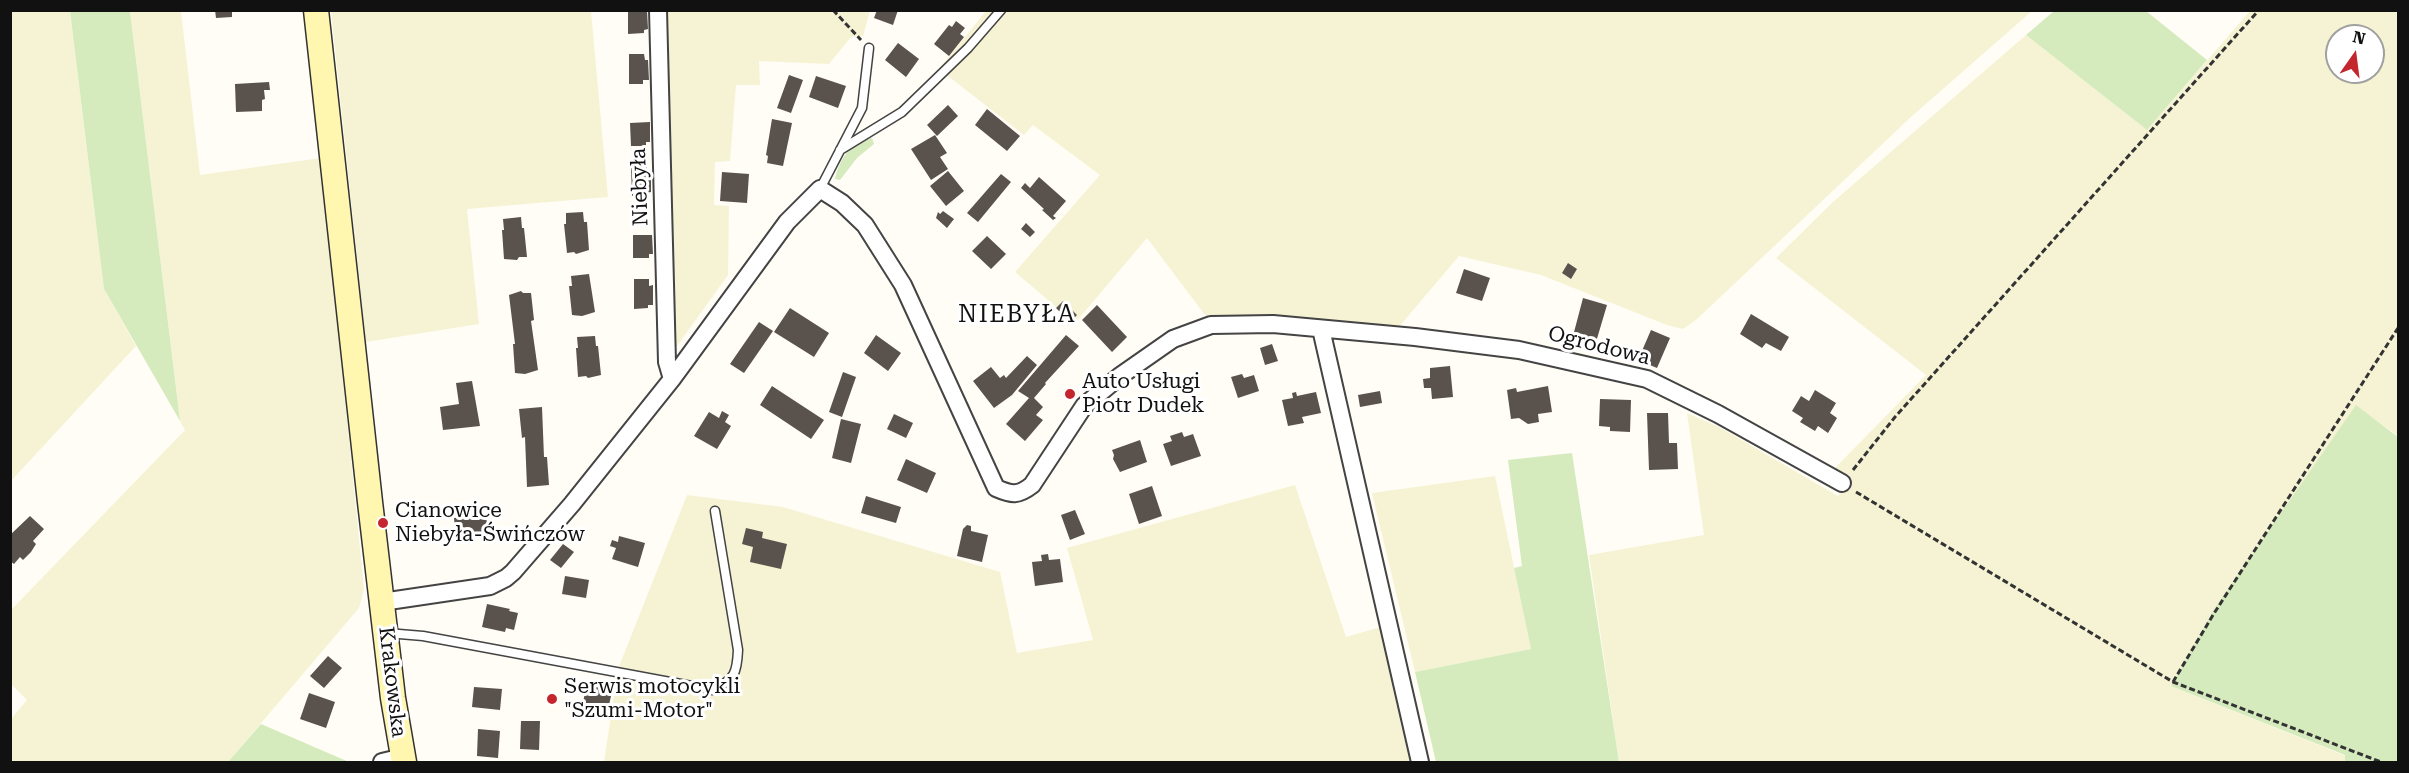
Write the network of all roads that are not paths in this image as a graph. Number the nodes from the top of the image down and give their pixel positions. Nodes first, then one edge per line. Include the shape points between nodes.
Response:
1 (316, 10) edge
2 (658, 10) edge
3 (1001, 10) edge
4 (869, 48) road end
5 (840, 150) junction
6 (820, 189) junction
7 (1321, 329) junction
8 (672, 379) junction
9 (1842, 483) road end
10 (715, 511) dead end
11 (382, 602) junction
12 (386, 633) junction
13 (396, 761) edge
14 (1420, 762) edge

1 - 11 main road, Krakowska
2 - 8 street, Niebyła via 667,362
3 - 5 lane via 902,112
4 - 5 lane via 862,108
5 - 6 lane
6 - 7 street, Ogrodowa via 865,225 903,285 996,488 1012,495 1021,494 1032,485 1084,406 1173,339 1211,325 1273,324
6 - 8 street via 787,222
7 - 9 street, Ogrodowa via 1519,350 1647,379
7 - 14 street
8 - 11 street via 573,504 506,578 481,588
10 - 12 lane via 738,667 730,681 713,690 423,636
11 - 12 main road, Krakowska
12 - 13 main road, Krakowska

